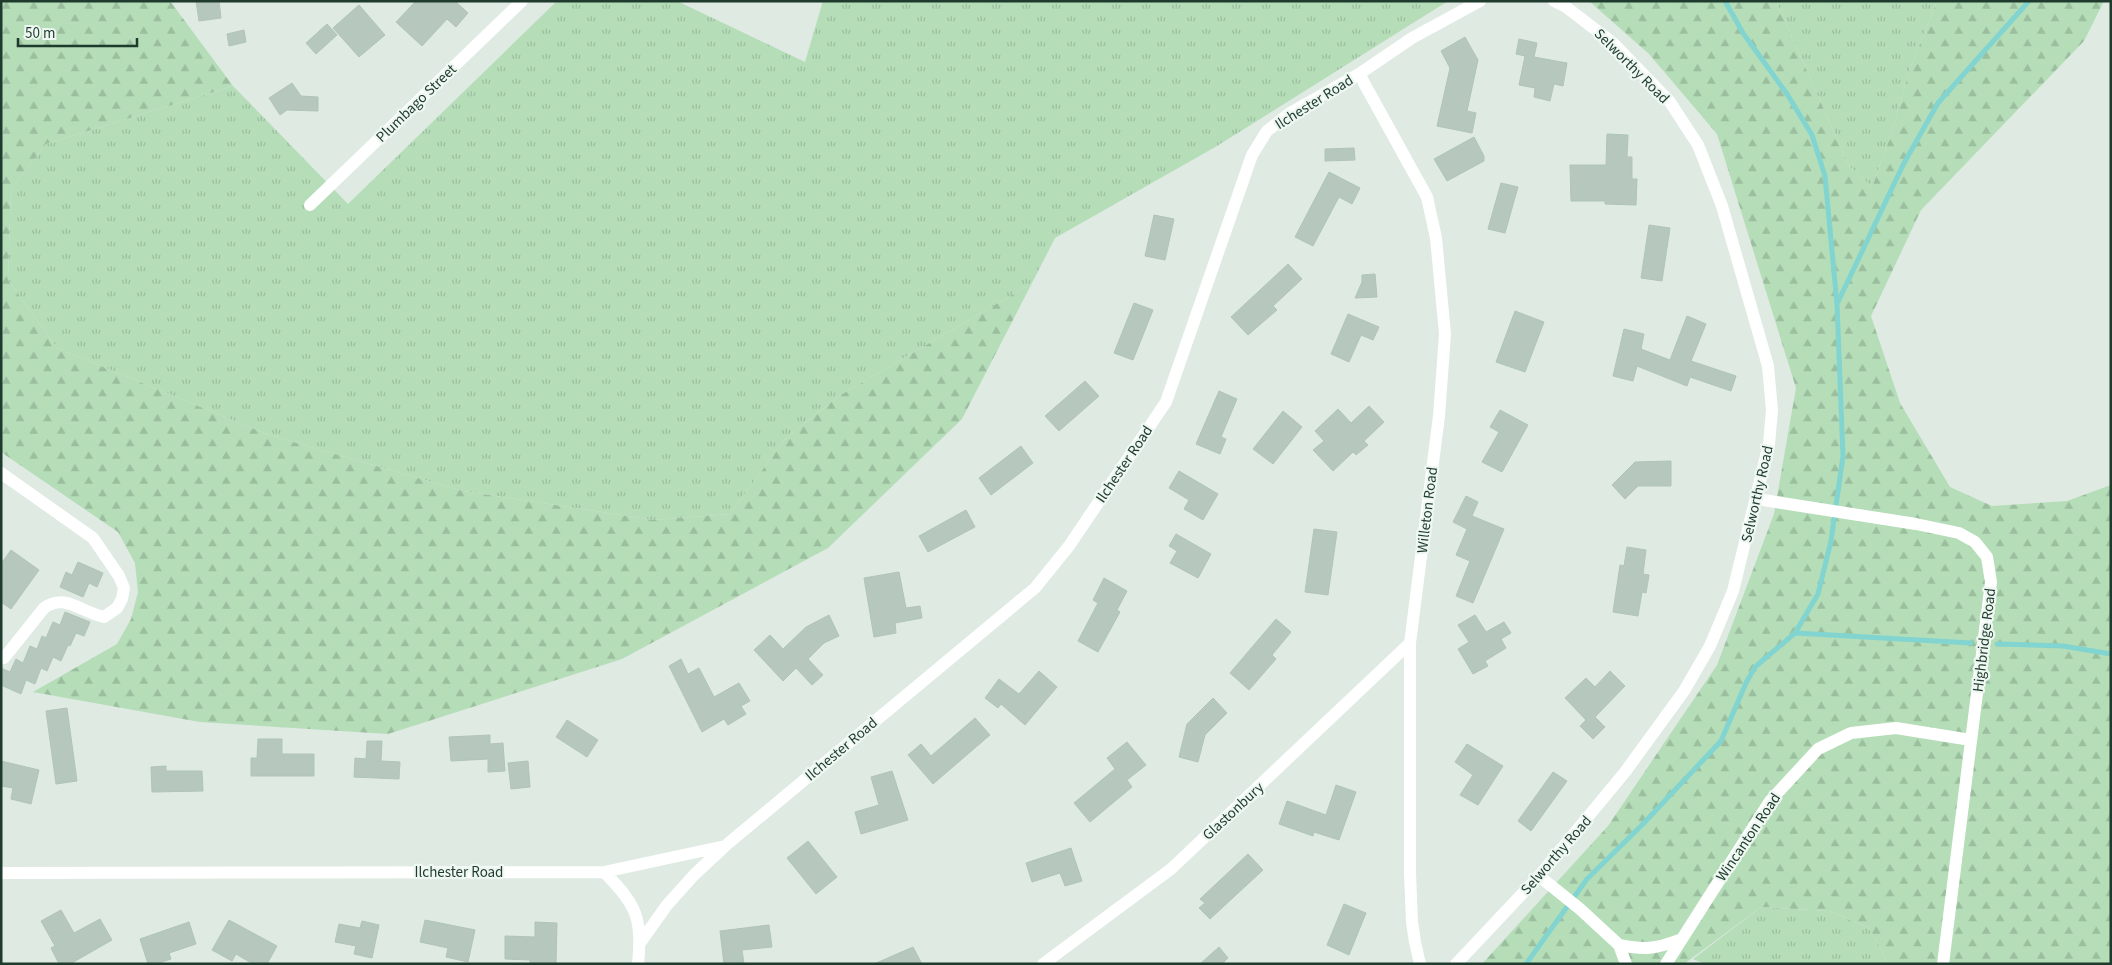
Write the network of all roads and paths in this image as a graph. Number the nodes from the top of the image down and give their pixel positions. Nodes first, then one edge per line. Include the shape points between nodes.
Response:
1 (522, 1) edge
2 (1480, 1) edge
3 (1554, 1) edge
4 (1359, 74) junction
5 (310, 205) dead end
6 (1, 474) edge
7 (1757, 499) junction
8 (1410, 643) junction
9 (4, 658) dead end
10 (1971, 740) junction
11 (725, 846) junction
12 (1, 872) edge
13 (604, 872) junction
14 (1539, 876) junction
15 (1679, 940) junction
16 (640, 944) junction
17 (1619, 945) junction
18 (638, 964) edge
19 (1043, 964) edge
20 (1420, 964) edge
21 (1456, 964) edge
22 (1626, 964) edge
23 (1666, 964) edge
24 (1943, 964) edge

1 - 5 street, Plumbago Street
2 - 4 street via 1412,38
3 - 7 street, Selworthy Road via 1613,43 1670,102 1698,145 1719,197 1768,366 1772,410 1769,444
4 - 8 street, Willeton Road via 1427,197 1436,238 1444,334 1439,416
4 - 11 street, Ilchester Road via 1290,113 1267,131 1252,155 1166,402 1069,546 1041,581
6 - 9 street via 93,538 124,588 117,608 104,617 68,603 53,602 44,608
7 - 10 street, Highbridge Road via 1960,533 1975,542 1987,557 1991,582
7 - 14 street, Selworthy Road via 1733,591 1710,646 1684,691 1625,772
8 - 19 street, Glastonbury via 1171,869
8 - 20 street, Willeton Road via 1410,873 1414,942
10 - 15 street, Wincanton Road via 1896,728 1852,733 1818,748 1770,801
10 - 24 street, Highbridge Road
11 - 13 street, Ilchester Road
11 - 16 street via 667,905
12 - 13 street, Ilchester Road
13 - 16 street via 628,898 635,911
14 - 17 street
14 - 21 street, Selworthy Road
15 - 17 street via 1641,950
15 - 23 street, Wincanton Road
16 - 18 street
17 - 22 street

